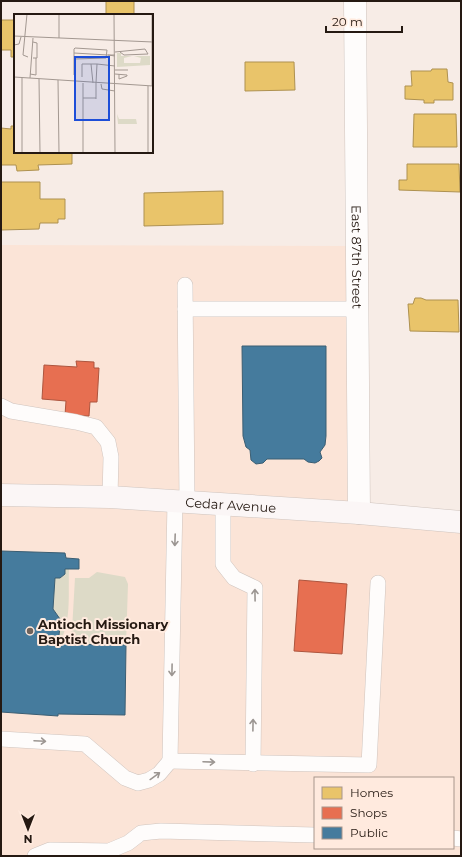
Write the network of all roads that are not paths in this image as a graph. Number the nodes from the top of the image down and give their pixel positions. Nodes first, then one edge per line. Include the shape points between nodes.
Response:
1 (355, 1) edge
2 (185, 285) dead end
3 (185, 309) junction
4 (357, 309) junction
5 (1, 406) edge
6 (1, 495) edge
7 (110, 497) junction
8 (181, 502) junction
9 (223, 504) junction
10 (358, 513) junction
11 (461, 522) edge
12 (378, 583) dead end
13 (1, 739) edge
14 (170, 761) junction
15 (253, 764) junction
16 (314, 835) edge
17 (35, 856) edge

1 - 4 street, East 87th Street
2 - 3 lane
3 - 4 lane
3 - 8 lane
4 - 10 street, East 87th Street
5 - 7 lane via 11,411 96,427 108,442 110,450
6 - 7 street, Cedar Avenue
7 - 8 street, Cedar Avenue
8 - 9 street, Cedar Avenue
8 -> 14 lane
9 - 10 street, Cedar Avenue
15 -> 9 lane via 255,588 234,578 223,564
10 - 11 street, Cedar Avenue
12 - 15 lane via 369,765
13 -> 14 lane via 85,744 125,778 138,783 159,774
14 -> 15 lane
16 - 17 lane via 161,831 141,833 128,843 109,851 50,850

